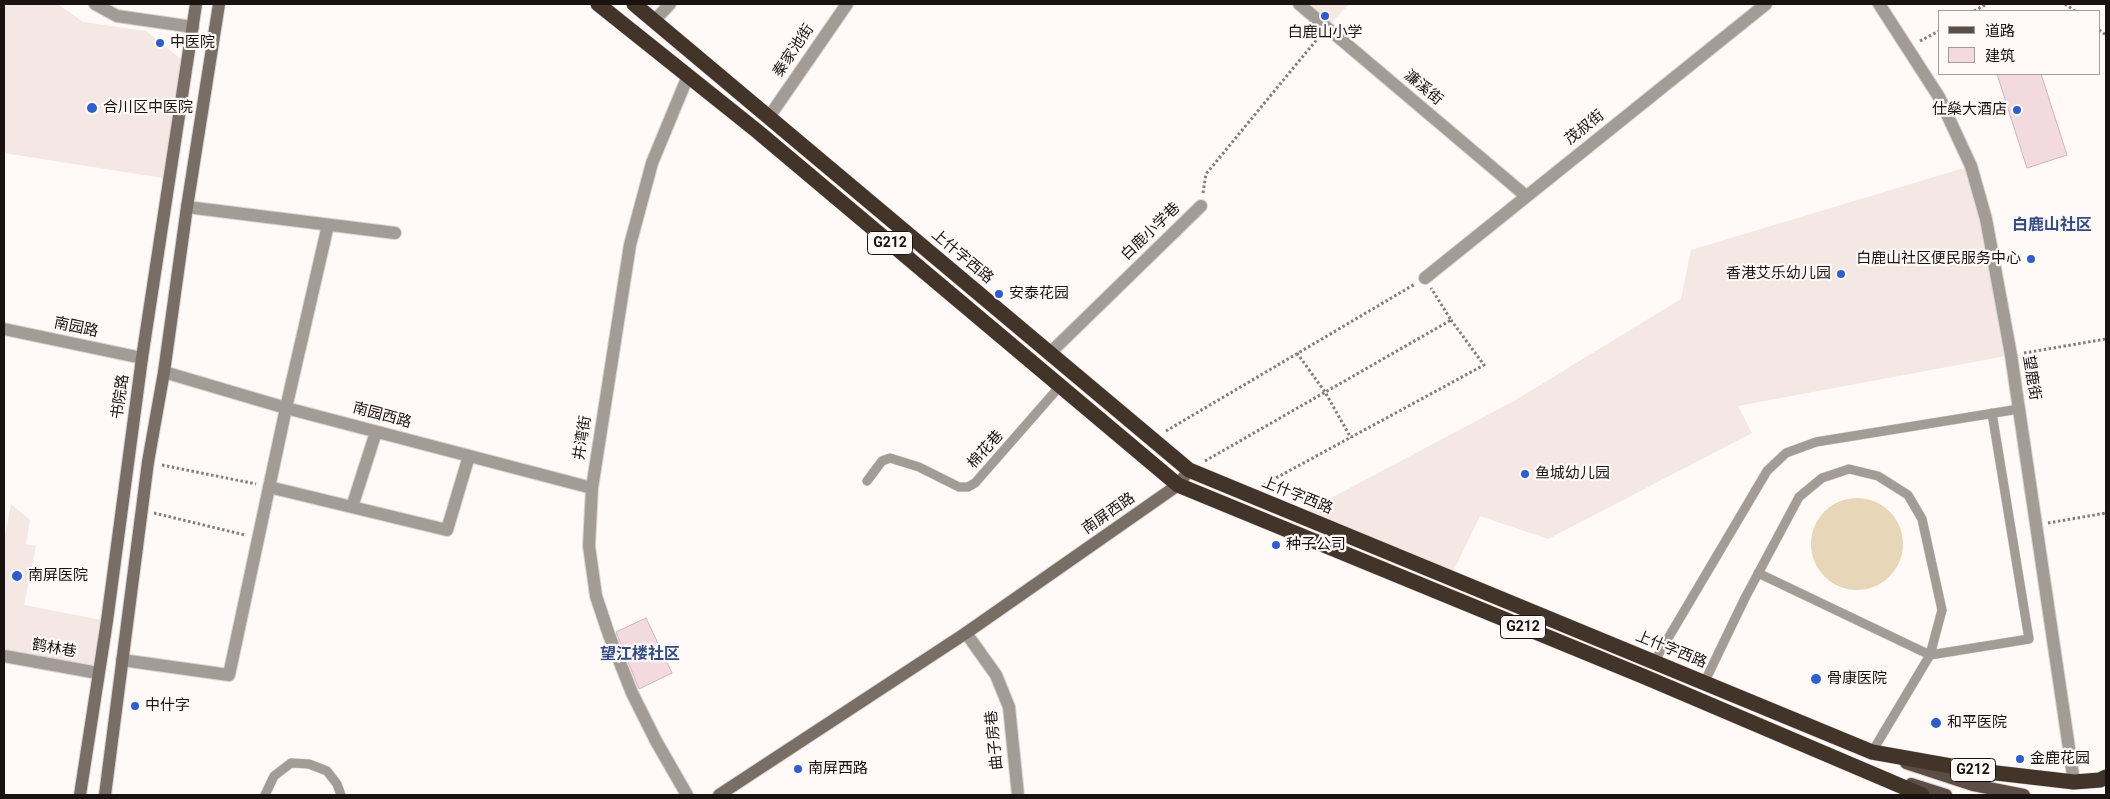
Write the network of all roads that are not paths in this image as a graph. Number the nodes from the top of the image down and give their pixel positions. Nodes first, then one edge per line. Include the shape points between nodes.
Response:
1 (95, 4) edge
2 (196, 4) edge
3 (219, 4) edge
4 (598, 4) edge
5 (634, 4) edge
6 (670, 4) edge
7 (847, 4) edge
8 (1300, 4) edge
9 (1766, 4) edge
10 (1879, 4) edge
11 (654, 21) junction
12 (193, 27) junction
13 (688, 76) junction
14 (769, 118) junction
15 (1526, 196) junction
16 (1201, 206) road end
17 (187, 207) junction
18 (328, 225) junction
19 (395, 233) dead end
20 (1425, 278) road end
21 (4, 328) edge
22 (1050, 353) junction
23 (142, 358) junction
24 (164, 372) junction
25 (1060, 386) junction
26 (286, 408) junction
27 (2019, 409) junction
28 (1992, 413) junction
29 (376, 432) junction
30 (469, 456) junction
31 (1189, 470) junction
32 (867, 481) dead end
33 (1178, 486) junction
34 (269, 487) junction
35 (592, 488) junction
36 (352, 507) junction
37 (1758, 573) junction
38 (966, 633) junction
39 (1930, 655) junction
40 (4, 656) edge
41 (122, 660) junction
42 (1654, 662) junction
43 (98, 673) junction
44 (1704, 683) junction
45 (1872, 752) junction
46 (1866, 770) junction
47 (2106, 778) edge
48 (2074, 782) junction
49 (2106, 783) edge
50 (80, 795) edge
51 (105, 795) edge
52 (265, 795) edge
53 (341, 795) edge
54 (687, 795) edge
55 (719, 795) edge
56 (1018, 795) edge
57 (1922, 795) edge
58 (1946, 795) edge
59 (2024, 795) edge

1 - 12 street via 117,16
2 - 12 main road, 书院路
3 - 17 main road
4 - 13 highway, G212
5 - 11 highway, 上什字西路 / G212
6 - 11 street
7 - 14 street, 秦家池街
8 - 15 street, 濂溪街
9 - 15 street, 茂叔街
10 - 27 street, 望鹿街 via 1939,97 1970,166 1986,219
11 - 14 highway, 上什字西路 / G212
12 - 23 main road, 书院路
13 - 25 highway, G212
13 - 35 street, 井湾街 via 652,163 630,245
14 - 22 highway, 上什字西路 / G212
15 - 20 street, 茂叔街
16 - 22 street, 白鹿小学巷
17 - 18 street
17 - 24 main road
18 - 19 street
18 - 26 street
21 - 23 street, 南园路
22 - 31 highway, 上什字西路 / G212
23 - 43 main road, 书院路
24 - 26 street, 南园西路
24 - 41 main road via 148,462
25 - 32 lane, 棉花巷 via 980,479 968,487 959,487 919,467 890,458 882,462
25 - 33 highway, G212
26 - 29 street, 南园西路
26 - 34 street
27 - 28 lane
27 - 48 street, 望鹿街
28 - 39 lane via 2029,639
28 - 42 lane via 1816,442 1786,453 1767,471
29 - 30 street, 南园西路
29 - 36 street
30 - 35 street, 南园西路
30 - 36 street via 448,530
31 - 33 main road, 南屏西路
31 - 42 highway, 上什字西路 / G212
33 - 38 main road, 南屏西路
33 - 46 highway, G212
34 - 36 street
34 - 41 street via 229,675
35 - 54 street, 井湾街 via 589,546 596,596 632,693
37 - 39 lane
37 - 39 lane via 1799,497 1822,478 1849,470 1878,476 1908,495 1922,519 1942,610
37 - 44 lane
38 - 55 main road, 南屏西路
38 - 56 street, 曲子房巷 via 996,675 1009,707
39 - 45 lane
40 - 43 street, 鹤林巷
41 - 51 main road
42 - 44 highway, 上什字西路 / G212
43 - 50 main road, 书院路
44 - 45 highway, 上什字西路 / G212
45 - 48 highway, 上什字西路 / G212 via 1979,771
45 - 59 main road via 1974,785
46 - 57 highway, G212
46 - 58 main road
47 - 48 highway, G212
48 - 49 main road, G212
52 - 53 lane via 274,776 291,763 327,770

